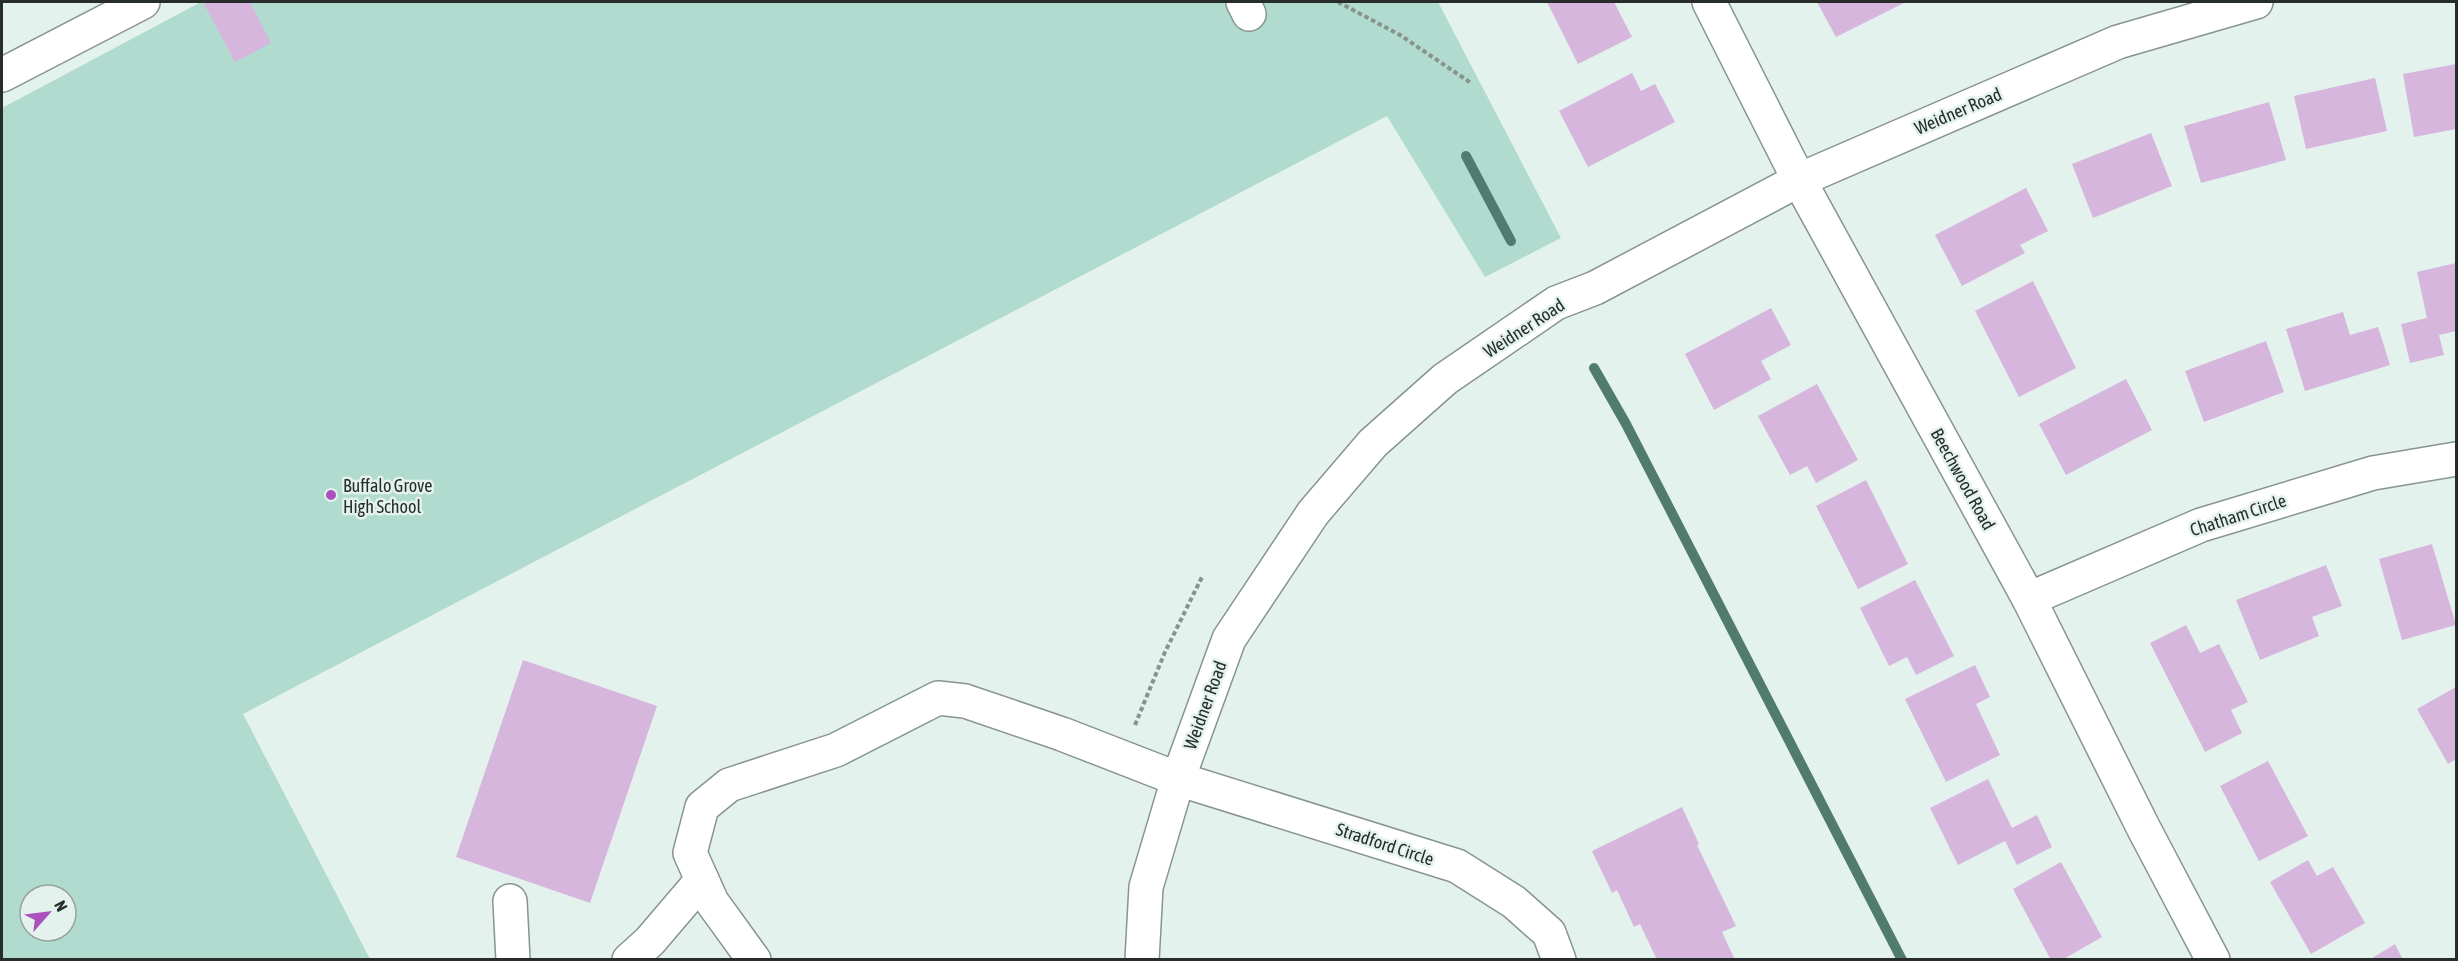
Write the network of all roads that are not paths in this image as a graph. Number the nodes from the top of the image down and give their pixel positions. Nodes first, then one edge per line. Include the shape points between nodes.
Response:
1 (142, 2) edge
2 (1709, 2) edge
3 (2256, 2) edge
4 (2, 75) edge
5 (1799, 180) junction
6 (2457, 459) edge
7 (2029, 599) junction
8 (1178, 779) junction
9 (702, 880) junction
10 (510, 901) dead end
11 (513, 960) edge
12 (629, 960) edge
13 (754, 960) edge
14 (1142, 960) edge
15 (1559, 960) edge
16 (2213, 960) edge

1 - 4 street
2 - 5 street, Beechwood Road
3 - 5 street, Weidner Road via 2118,42
5 - 7 street, Beechwood Road
5 - 8 street, Weidner Road via 1595,288 1556,303 1445,379 1373,443 1313,513 1229,639
6 - 7 street, Chatham Circle via 2373,473 2201,525
7 - 16 street, Beechwood Road
8 - 9 street, Stradford Circle via 965,701 938,698 836,750 729,785 702,807 690,853
8 - 14 street, Weidner Road via 1146,887
8 - 15 street, Stradford Circle via 1456,866 1514,902 1549,933
9 - 12 street
9 - 13 street, Stradford Circle via 712,902
10 - 11 street

